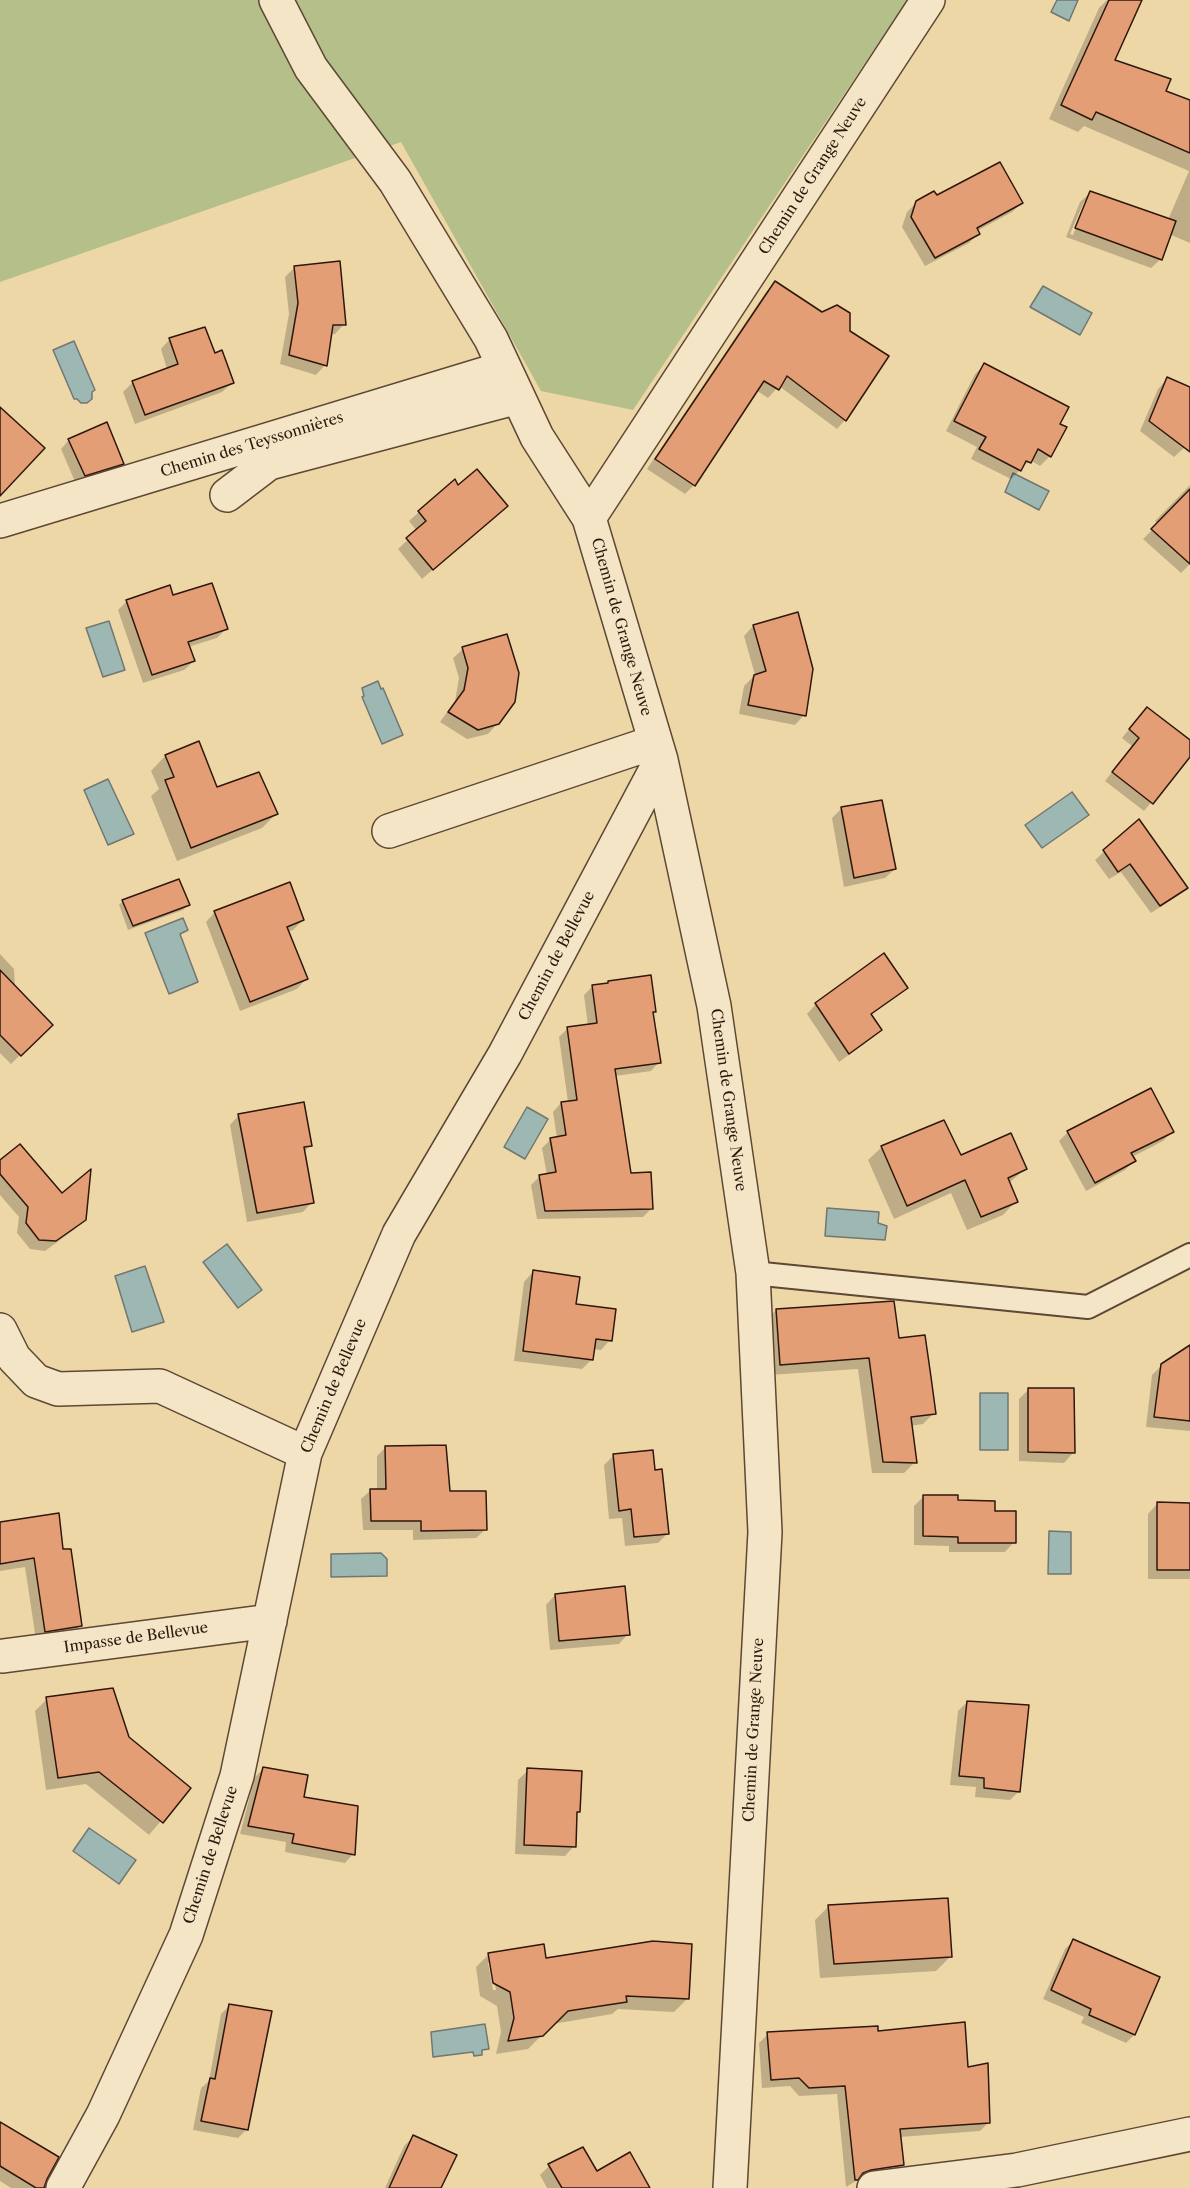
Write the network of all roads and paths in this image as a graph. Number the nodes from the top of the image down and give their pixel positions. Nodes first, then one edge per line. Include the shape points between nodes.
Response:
1 (276, 0) edge
2 (928, 0) edge
3 (511, 383) junction
4 (226, 495) dead end
5 (589, 518) junction
6 (0, 521) edge
7 (658, 751) junction
8 (389, 831) dead end
9 (1190, 1255) edge
10 (753, 1273) junction
11 (0, 1330) edge
12 (305, 1453) junction
13 (270, 1620) junction
14 (3, 1656) dead end
15 (1190, 2134) edge
16 (1018, 2179) edge
17 (63, 2188) edge
18 (730, 2188) edge
19 (874, 2188) edge

1 - 3 street via 311,68 395,181 491,339
2 - 5 street, Chemin de Grange Neuve
3 - 4 street, Chemin des Teyssonnières via 269,464
3 - 5 street via 537,437
3 - 6 street, Chemin des Teyssonnières
5 - 7 street, Chemin de Grange Neuve
7 - 8 street
7 - 10 street, Chemin de Grange Neuve via 714,1006
7 - 12 street, Chemin de Bellevue via 506,1054 399,1234
9 - 10 lane via 1088,1307
10 - 18 street, Chemin de Grange Neuve via 765,1532
11 - 12 street via 14,1358 36,1381 58,1389 160,1386
12 - 13 street, Chemin de Bellevue
13 - 14 street, Impasse de Bellevue
13 - 17 street, Chemin de Bellevue via 237,1776 186,1935 103,2115
15 - 16 street
16 - 19 street

